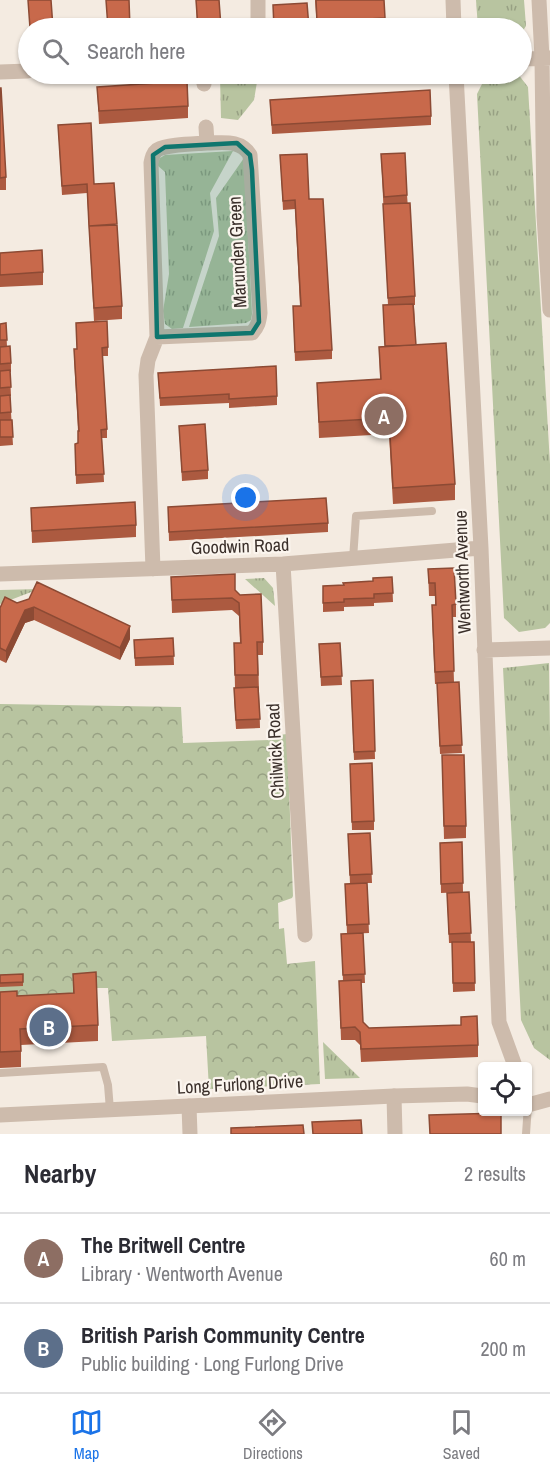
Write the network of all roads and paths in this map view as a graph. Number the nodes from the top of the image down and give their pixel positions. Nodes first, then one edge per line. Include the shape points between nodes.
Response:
1 (258, 0) edge
2 (453, 0) edge
3 (539, 0) edge
4 (258, 18) edge
5 (454, 18) edge
6 (546, 58) edge
7 (18, 71) edge
8 (0, 72) edge
9 (457, 84) edge
10 (206, 127) dead end
11 (207, 143) junction
12 (547, 224) edge
13 (550, 310) edge
14 (157, 337) junction
15 (432, 512) dead end
16 (481, 548) junction
17 (353, 558) junction
18 (283, 564) junction
19 (153, 569) junction
20 (0, 574) edge
21 (550, 648) edge
22 (484, 650) junction
23 (305, 935) dead end
24 (514, 1062) edge
25 (0, 1073) edge
26 (478, 1095) edge
27 (394, 1096) junction
28 (550, 1099) edge
29 (532, 1103) edge
30 (189, 1106) junction
31 (110, 1110) junction
32 (0, 1115) edge
33 (527, 1116) edge
34 (190, 1134) edge
35 (394, 1134) edge
36 (526, 1134) edge

1 - 4 street
2 - 5 street
3 - 6 street
6 - 12 street
7 - 8 street
9 - 16 street, Wentworth Avenue
10 - 11 street
11 - 14 street, Marunden Green via 165,147 153,155
11 - 14 street, Marunden Green via 237,143 249,155 259,322 252,333
12 - 13 street
14 - 19 street, Marunden Green via 146,375
15 - 17 lane via 356,516
16 - 17 street, Goodwin Road
16 - 22 street, Wentworth Avenue
17 - 18 street, Goodwin Road
18 - 19 street, Goodwin Road
18 - 23 street, Chilwick Road
19 - 20 street, Goodwin Road
21 - 22 street
22 - 24 street, Wentworth Avenue via 500,1022
25 - 31 lane via 103,1067
26 - 27 street, Long Furlong Drive
27 - 30 street, Long Furlong Drive
27 - 35 street
28 - 29 street
30 - 31 street, Long Furlong Drive
30 - 34 street
31 - 32 street, Long Furlong Drive
33 - 36 lane

